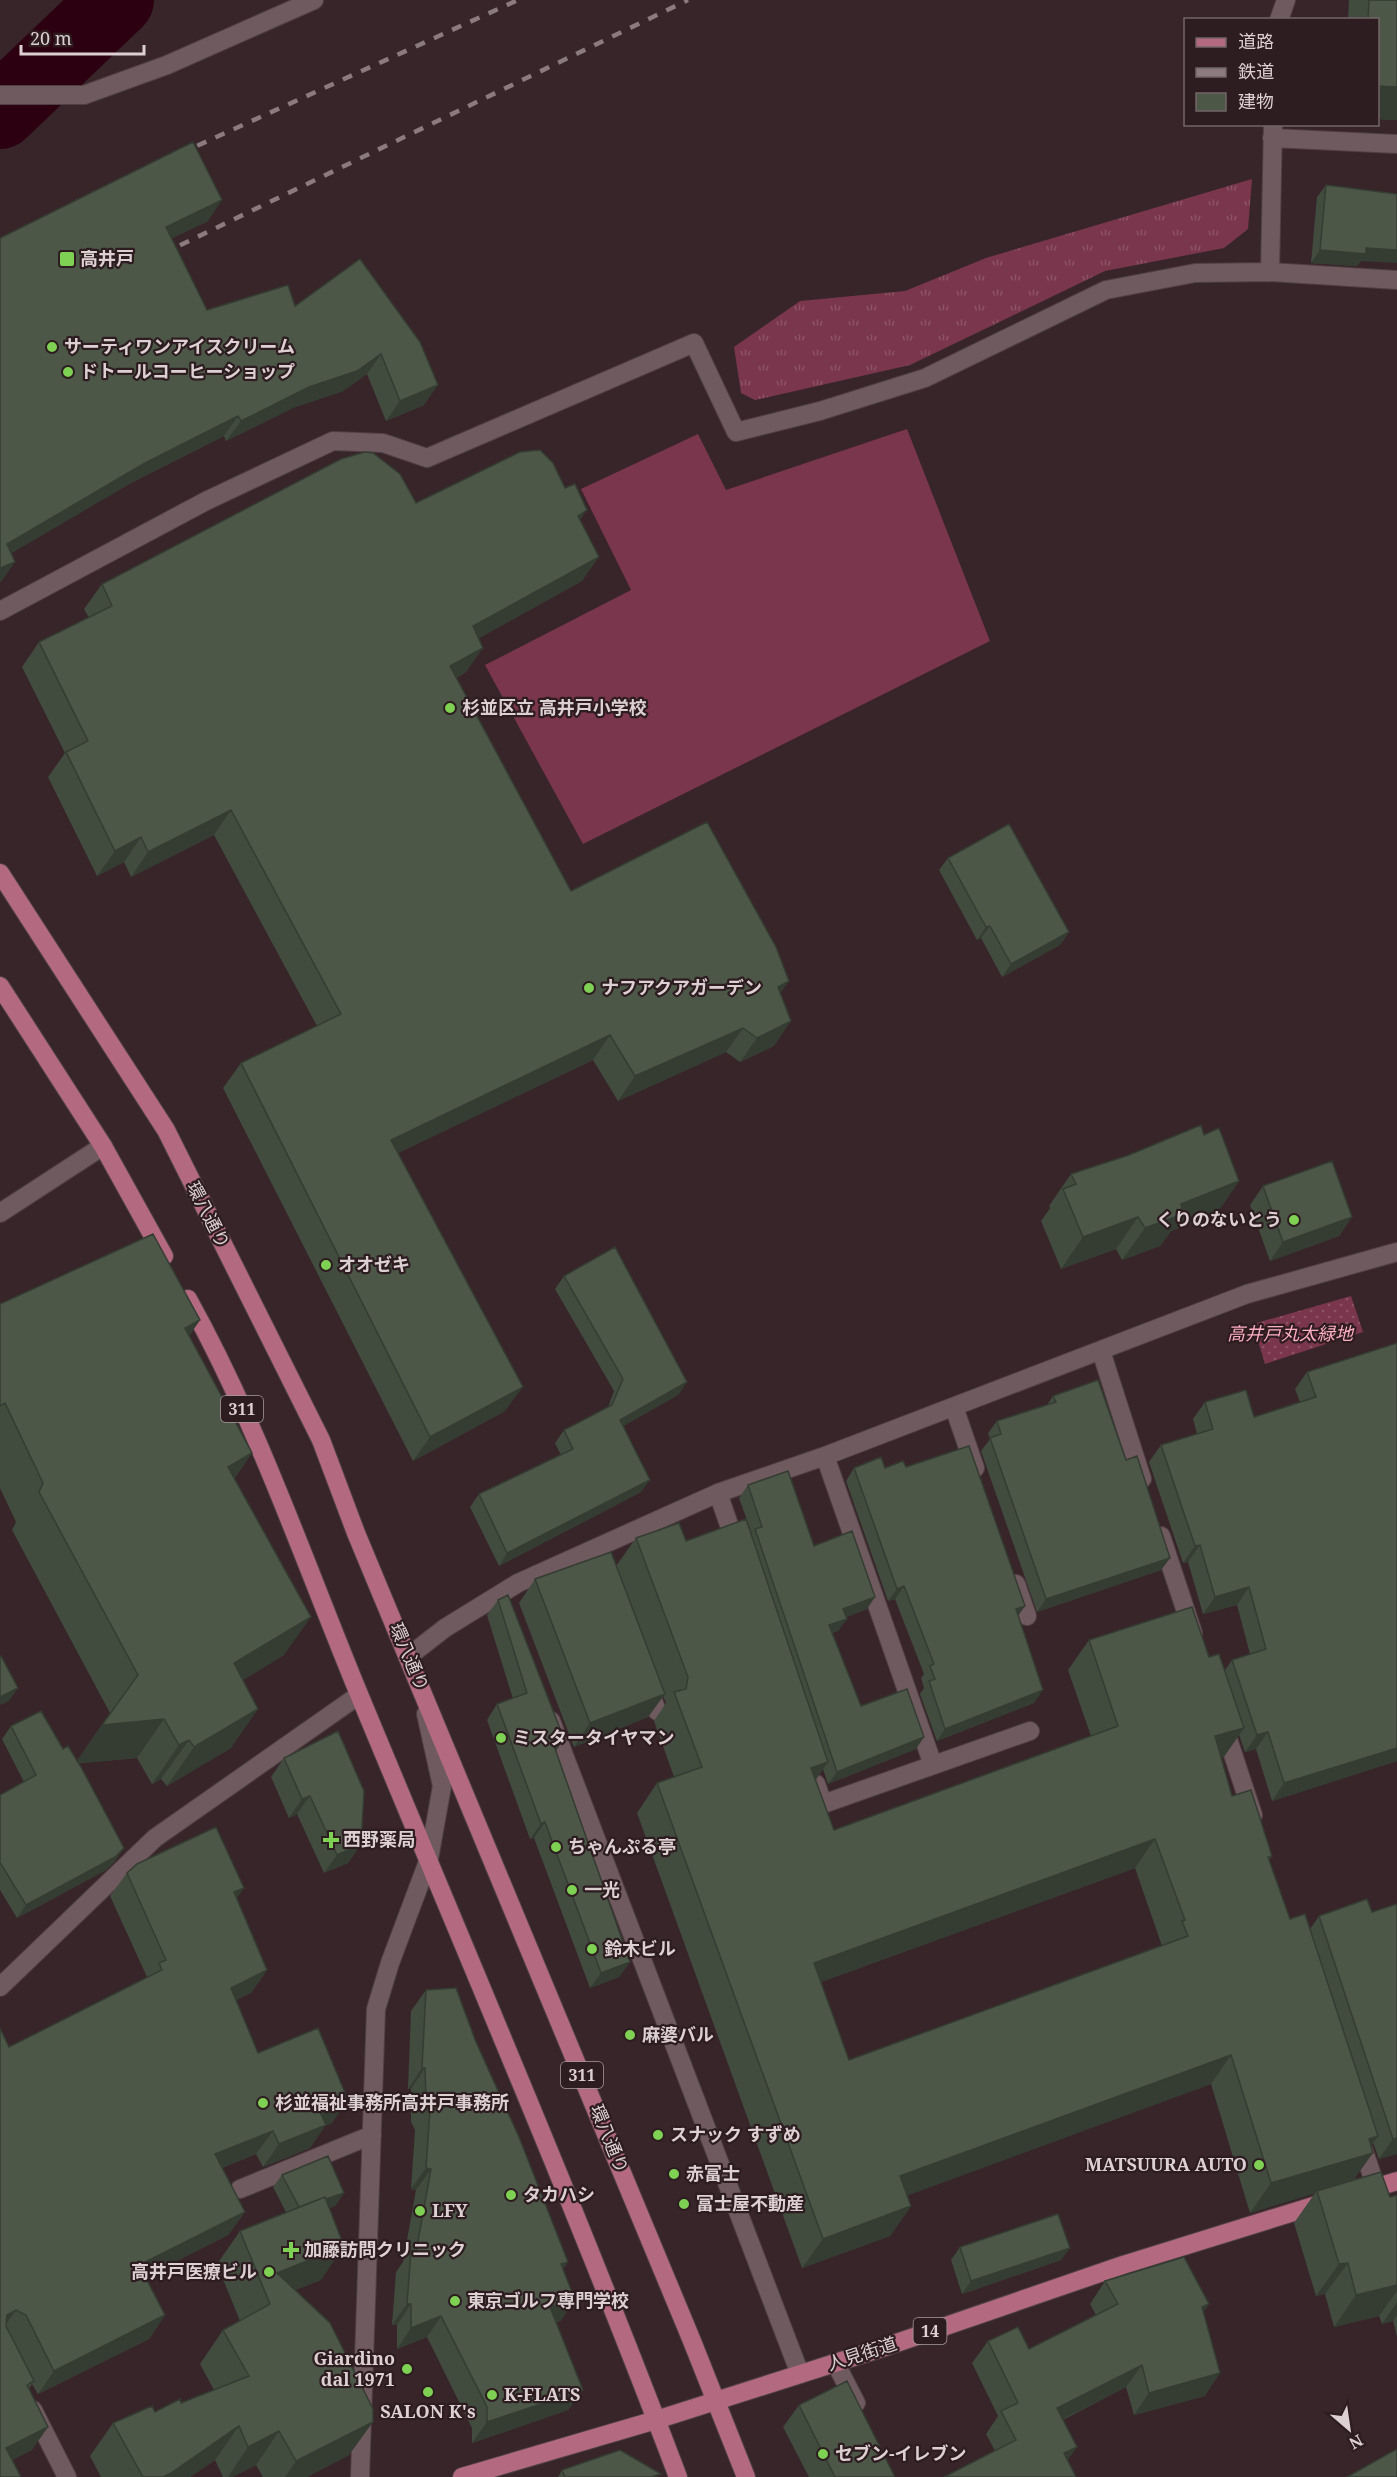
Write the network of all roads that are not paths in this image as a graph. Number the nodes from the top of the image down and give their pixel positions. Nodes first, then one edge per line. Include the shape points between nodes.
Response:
1 (314, 0) edge
2 (1286, 0) edge
3 (1280, 18) edge
4 (0, 95) edge
5 (1272, 131) edge
6 (1397, 144) edge
7 (1270, 272) junction
8 (1397, 280) edge
9 (0, 611) edge
10 (0, 873) edge
11 (0, 986) edge
12 (103, 1146) junction
13 (0, 1213) edge
14 (1397, 1252) edge
15 (1101, 1352) junction
16 (954, 1407) junction
17 (825, 1456) junction
18 (981, 1484) edge
19 (718, 1492) junction
20 (1149, 1498) edge
21 (1156, 1521) edge
22 (596, 1548) junction
23 (604, 1570) edge
24 (744, 1570) edge
25 (1012, 1572) edge
26 (1027, 1616) edge
27 (1197, 1645) edge
28 (409, 1656) junction
29 (640, 1668) edge
30 (417, 1674) junction
31 (359, 1695) junction
32 (1216, 1701) edge
33 (545, 1705) edge
34 (657, 1711) edge
35 (1030, 1731) dead end
36 (933, 1765) junction
37 (812, 1771) edge
38 (1260, 1837) edge
39 (429, 1859) junction
40 (1, 1983) edge
41 (1353, 2119) edge
42 (372, 2135) junction
43 (1397, 2181) edge
44 (1376, 2187) junction
45 (240, 2189) dead end
46 (835, 2362) junction
47 (800, 2374) junction
48 (26, 2395) edge
49 (716, 2400) junction
50 (862, 2414) edge
51 (656, 2420) junction
52 (471, 2476) edge
53 (67, 2477) edge
54 (360, 2477) edge
55 (678, 2477) edge
56 (746, 2477) edge

1 - 4 street via 84,96
2 - 3 street
5 - 6 street
5 - 7 street
7 - 8 street
7 - 9 street via 1195,273 1106,290 925,378 736,432 694,343 427,458 383,443 333,441 206,501
10 - 28 main road, 環八通り / 311 via 166,1130 321,1440
11 - 12 main road, 311
12 - 13 street
12 - 31 main road, 311 via 178,1282 265,1455
14 - 15 street via 1247,1294
15 - 16 street
15 - 20 street
16 - 17 street
16 - 18 street
17 - 19 street
17 - 36 street
19 - 22 street
19 - 24 street
21 - 27 street
22 - 23 street
22 - 28 street via 518,1583 505,1599 445,1628
25 - 26 street
28 - 30 main road, 環八通り / 311
29 - 34 street
30 - 39 street via 442,1786
30 - 49 main road, 環八通り / 311
31 - 39 main road, 311
31 - 40 street via 155,1838
32 - 38 street
33 - 47 street
35 - 36 street
36 - 37 street via 823,1804
39 - 42 street via 376,2009
39 - 51 main road, 311
41 - 44 street
42 - 45 street
42 - 54 street
43 - 44 main road, 人見街道 / 14
44 - 46 main road, 人見街道 / 14 via 1123,2265
46 - 47 main road, 人見街道 / 14
46 - 50 street
47 - 49 main road, 人見街道 / 14
48 - 53 street
49 - 51 main road, 人見街道 / 14
49 - 56 main road, 環八通り / 311
51 - 52 main road, 人見街道 / 14
51 - 55 main road, 311

